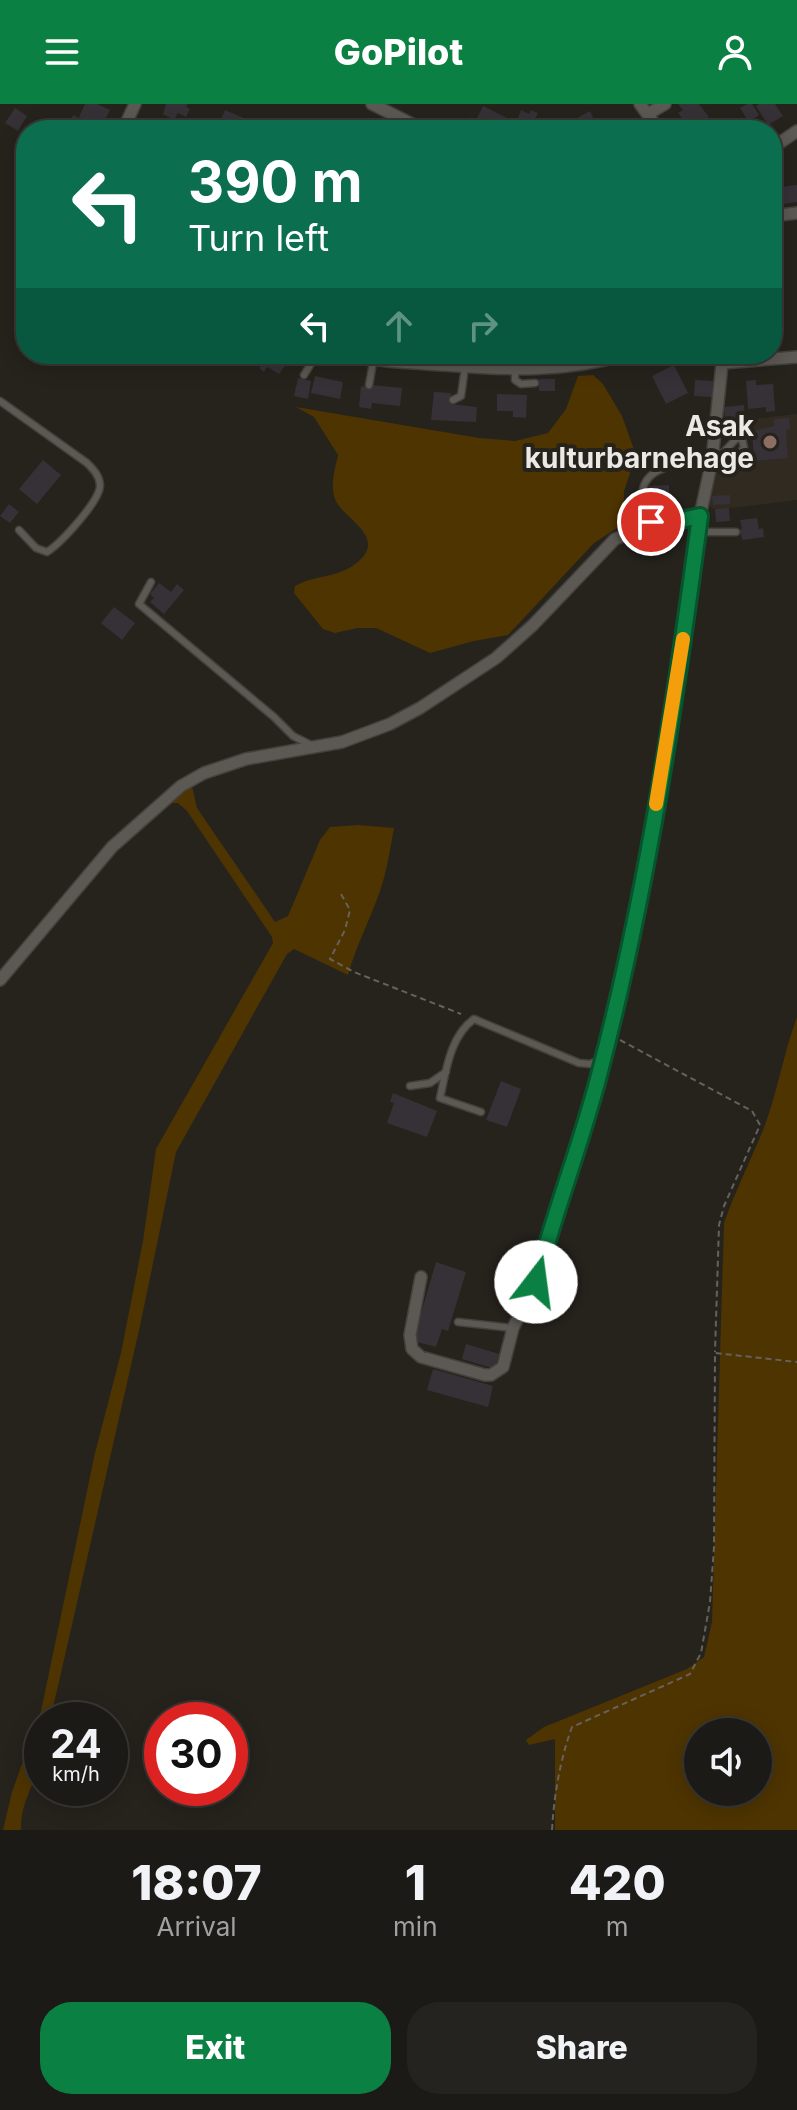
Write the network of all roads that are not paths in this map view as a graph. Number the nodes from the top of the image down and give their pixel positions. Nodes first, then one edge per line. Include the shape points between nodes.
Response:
1 (372, 104) edge
2 (640, 104) edge
3 (665, 104) edge
4 (648, 114) junction
5 (404, 120) edge
6 (652, 120) edge
7 (311, 364) edge
8 (373, 364) edge
9 (458, 364) edge
10 (500, 364) edge
11 (555, 364) edge
12 (580, 364) edge
13 (723, 364) edge
14 (465, 367) junction
15 (500, 368) junction
16 (515, 369) junction
17 (556, 369) junction
18 (304, 375) dead end
19 (535, 383) dead end
20 (369, 385) dead end
21 (453, 400) dead end
22 (0, 401) edge
23 (715, 457) junction
24 (700, 516) junction
25 (654, 526) junction
26 (19, 530) dead end
27 (698, 532) junction
28 (736, 532) dead end
29 (151, 582) dead end
30 (318, 748) junction
31 (0, 980) edge
32 (603, 1058) junction
33 (446, 1072) junction
34 (410, 1086) dead end
35 (481, 1112) dead end
36 (421, 1277) dead end
37 (458, 1322) dead end
38 (513, 1328) junction

1 - 5 street
2 - 4 street
3 - 4 street
4 - 6 street
7 - 18 lane
8 - 20 lane
9 - 14 street
10 - 15 lane
11 - 17 lane
12 - 17 street
13 - 23 street
14 - 15 street
14 - 21 lane via 461,396
15 - 16 street
16 - 17 street
16 - 19 lane via 515,380
22 - 26 lane via 87,463 100,487 60,543 47,552
23 - 24 street
23 - 25 lane via 654,473 643,489
24 - 25 street
24 - 27 street
25 - 30 street via 615,539 533,625 449,690 390,724
27 - 28 lane
27 - 32 street via 675,696
29 - 30 lane via 139,604 293,736
30 - 31 street via 246,759 181,786 112,847
32 - 33 lane via 579,1063 474,1019 457,1036
32 - 38 street via 536,1282
33 - 34 lane via 430,1083
33 - 35 lane via 440,1098
36 - 38 street via 410,1335 412,1349 421,1357 491,1375 503,1367
37 - 38 lane

